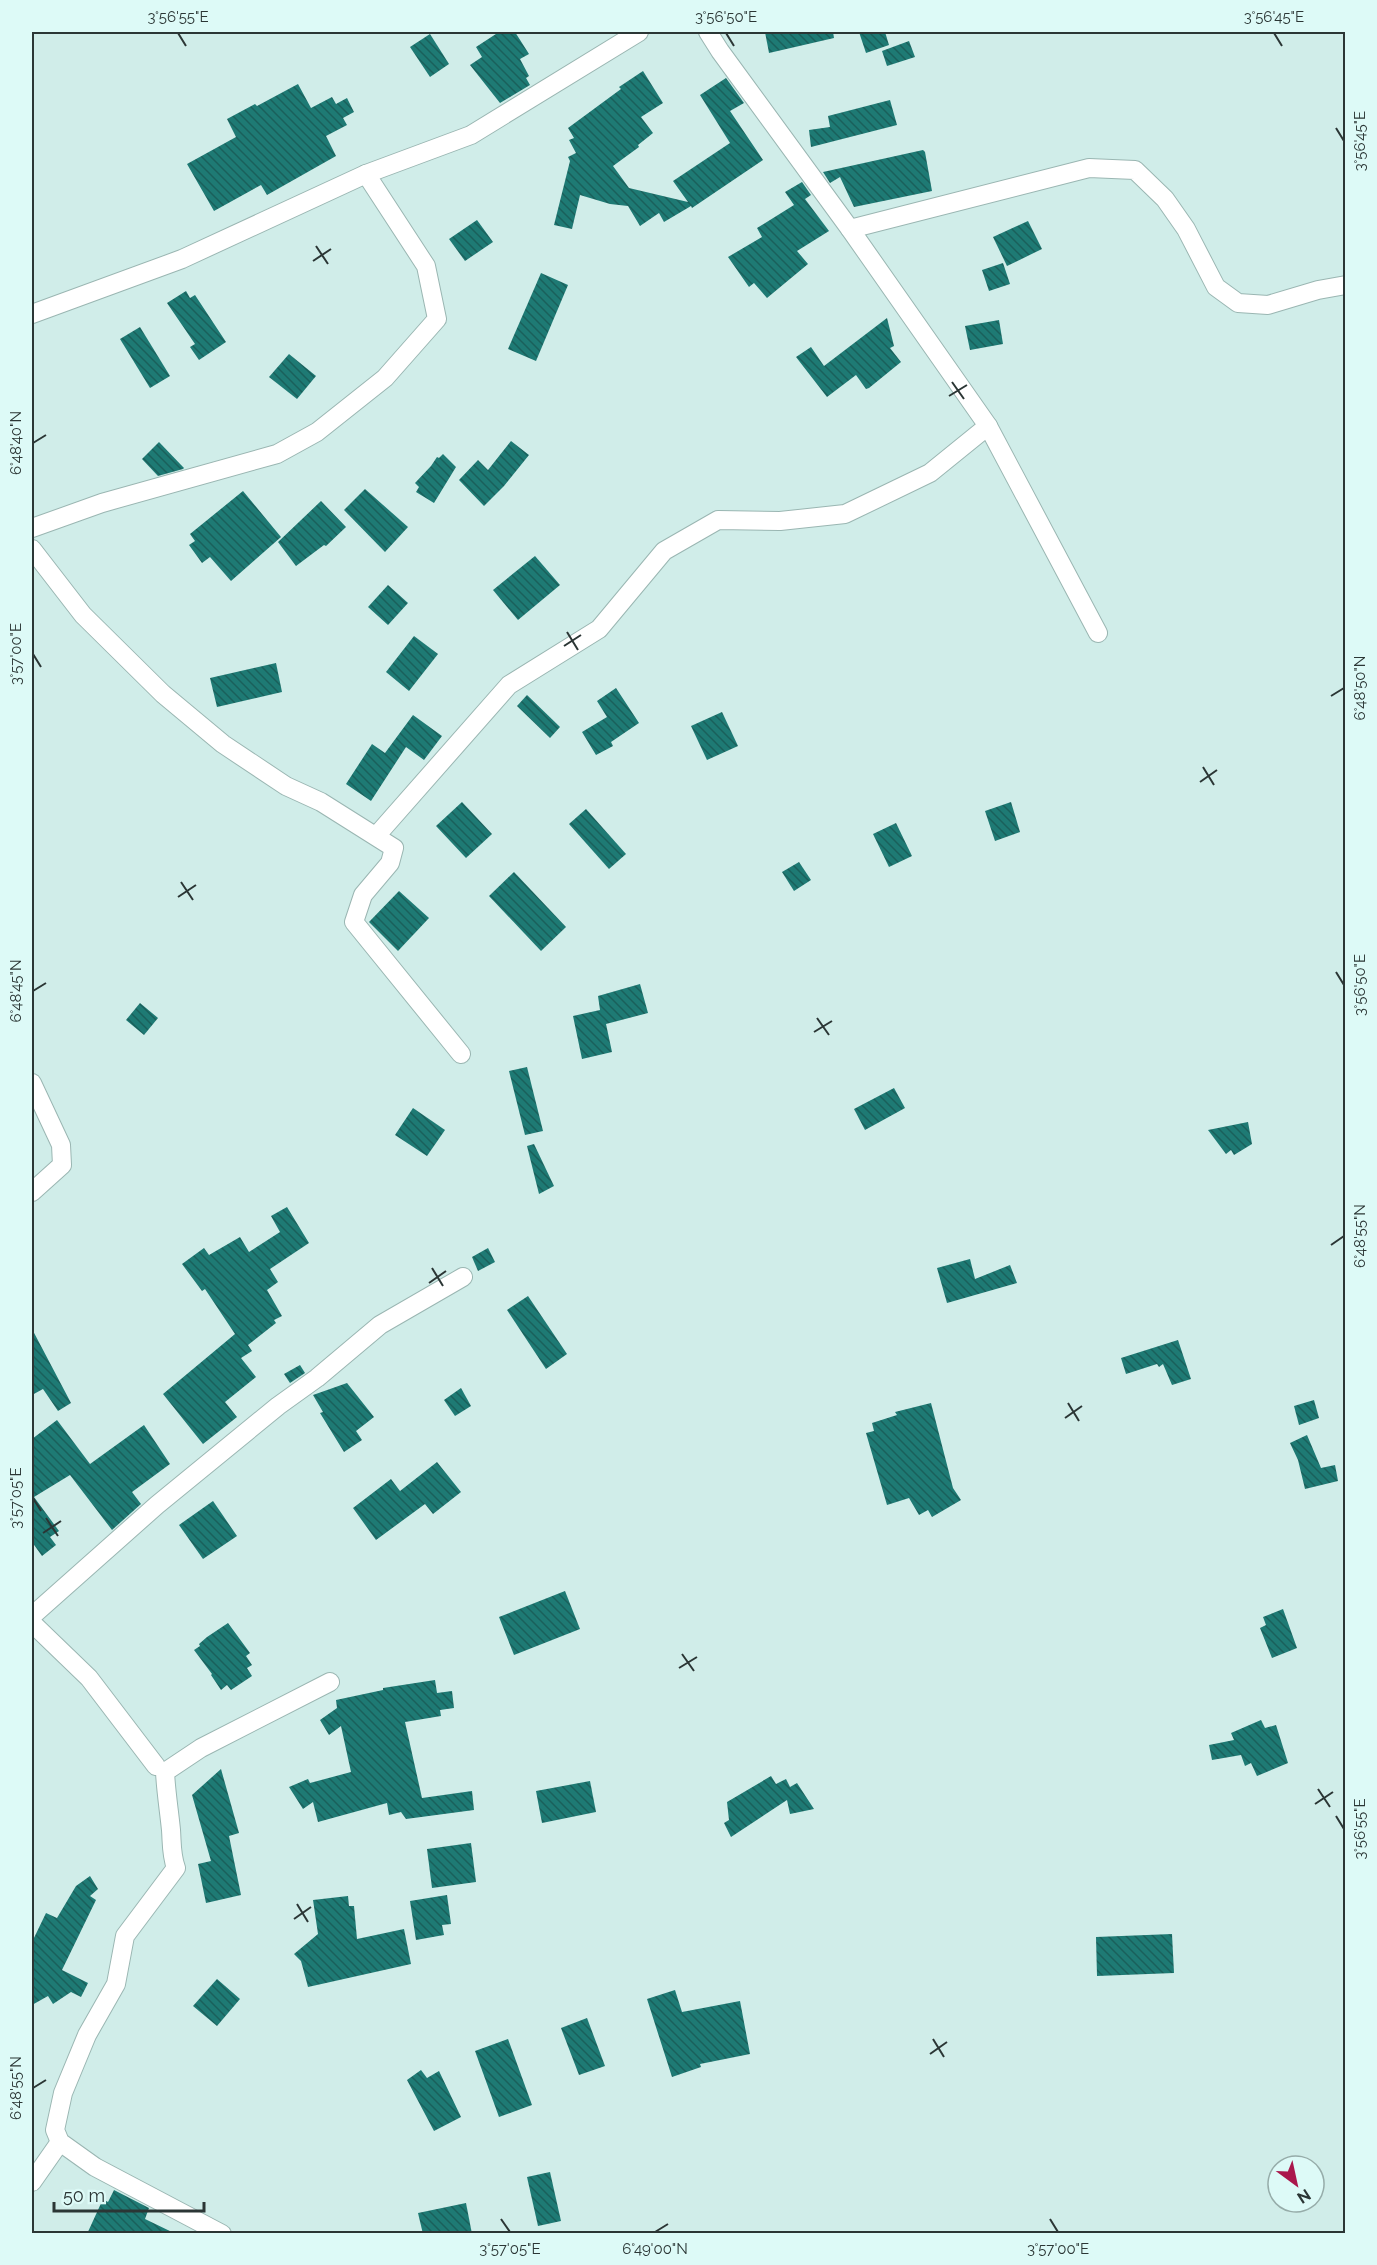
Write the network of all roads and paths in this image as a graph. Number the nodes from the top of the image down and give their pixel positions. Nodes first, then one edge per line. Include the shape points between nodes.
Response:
1 (639, 32) edge
2 (708, 32) edge
3 (366, 174) junction
4 (850, 229) junction
5 (1346, 285) edge
6 (32, 314) edge
7 (987, 426) junction
8 (32, 528) edge
9 (32, 549) edge
10 (1098, 633) dead end
11 (377, 835) junction
12 (461, 1054) dead end
13 (32, 1083) edge
14 (32, 1192) edge
15 (463, 1277) dead end
16 (32, 1616) edge
17 (32, 1623) edge
18 (330, 1683) dead end
19 (156, 1766) dead end
20 (60, 2142) junction
21 (32, 2182) edge
22 (222, 2234) edge

1 - 3 street via 471,135
2 - 4 street
3 - 6 street via 182,259
3 - 8 street via 426,266 437,319 386,378 317,432 278,454 102,503
4 - 5 street via 1089,168 1135,170 1165,198 1216,287 1238,303 1268,305
4 - 7 street
7 - 10 street
7 - 11 street via 930,473 845,514 780,521 718,520 664,551 599,629 509,685
9 - 11 street via 83,615 163,694 223,744 286,786
11 - 12 street via 394,848 390,864 363,896 354,922
13 - 14 street via 62,1145 62,1165
15 - 16 street via 380,1324 157,1505
17 - 19 street via 89,1678
18 - 20 street via 201,1748 165,1772 171,1853 176,1868 125,1936 116,1984 87,2035 63,2093 55,2130
20 - 21 street
20 - 22 street via 94,2167

